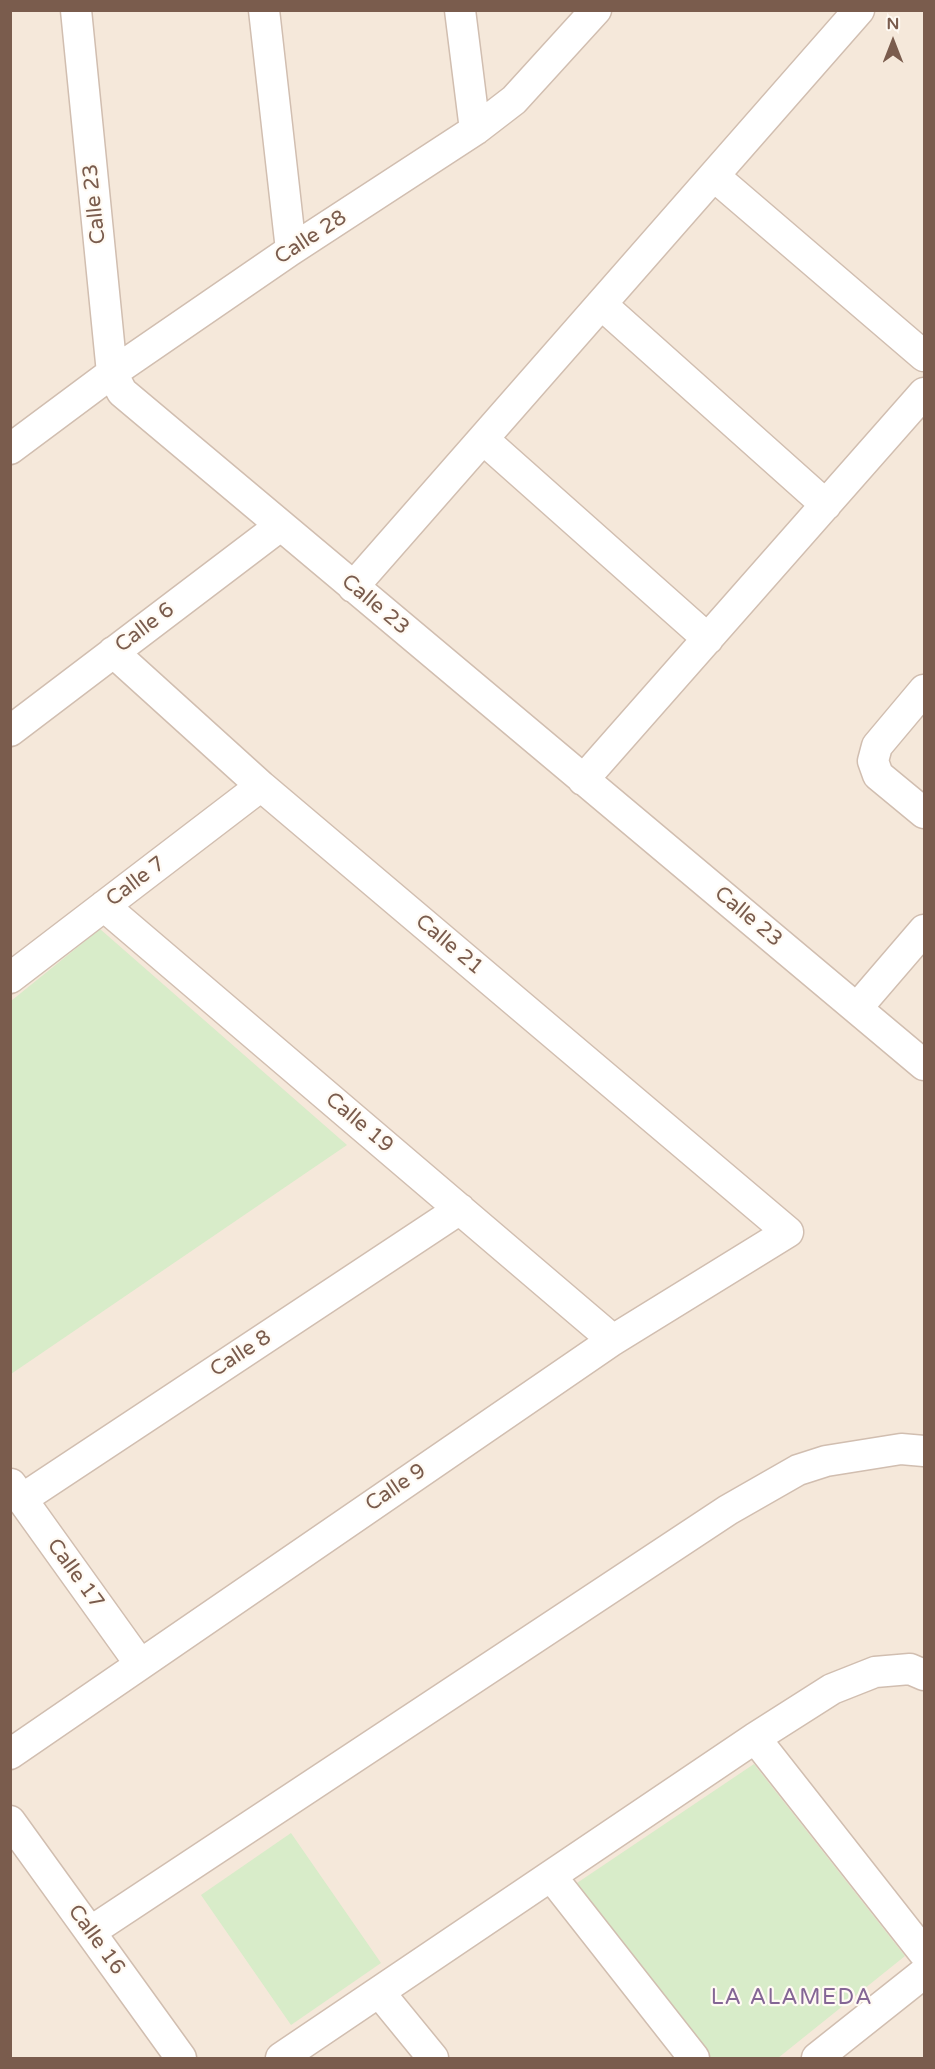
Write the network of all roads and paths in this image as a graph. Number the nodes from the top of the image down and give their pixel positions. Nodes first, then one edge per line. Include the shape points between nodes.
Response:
1 (76, 10) edge
2 (264, 10) edge
3 (460, 10) edge
4 (596, 10) edge
5 (859, 10) edge
6 (475, 130) junction
7 (714, 176) junction
8 (291, 250) junction
9 (601, 304) junction
10 (924, 356) edge
11 (112, 373) junction
12 (924, 393) edge
13 (483, 439) junction
14 (10, 449) edge
15 (826, 505) junction
16 (280, 526) junction
17 (353, 587) junction
18 (708, 639) junction
19 (113, 652) junction
20 (924, 690) edge
21 (10, 731) edge
22 (584, 780) junction
23 (261, 786) junction
24 (924, 813) edge
25 (104, 906) junction
26 (924, 930) edge
27 (10, 978) edge
28 (857, 1008) junction
29 (924, 1065) edge
30 (460, 1209) junction
31 (788, 1232) joint
32 (613, 1340) junction
33 (924, 1451) edge
34 (16, 1491) edge
35 (140, 1664) junction
36 (924, 1675) edge
37 (755, 1738) junction
38 (10, 1754) edge
39 (10, 1821) edge
40 (551, 1876) junction
41 (90, 1932) junction
42 (924, 1953) edge
43 (924, 1973) edge
44 (379, 1992) junction
45 (181, 2058) edge
46 (281, 2058) edge
47 (433, 2058) edge
48 (694, 2058) edge
49 (817, 2058) edge

1 - 11 street, Calle 23
2 - 8 street
3 - 6 street
4 - 6 street, Calle 28 via 514,100
5 - 7 street
6 - 8 street, Calle 28
7 - 9 street
7 - 10 street
8 - 11 street, Calle 28
9 - 13 street
9 - 15 street
11 - 14 street, Calle 28
11 - 16 street, Calle 23 via 122,392
12 - 15 street
13 - 17 street
13 - 18 street
15 - 18 street
16 - 17 street, Calle 23
16 - 19 street, Calle 6
17 - 22 street, Calle 23
18 - 22 street
19 - 21 street, Calle 6
19 - 23 street, Calle 21
20 - 24 street via 877,746 873,761 878,775
22 - 28 street, Calle 23
23 - 25 street, Calle 7
23 - 31 street, Calle 21
25 - 27 street, Calle 7
25 - 30 street, Calle 19
26 - 28 street
28 - 29 street, Calle 23
30 - 32 street, Calle 19
30 - 34 street, Calle 8
31 - 32 street, Calle 9
32 - 35 street, Calle 9
33 - 41 street via 902,1449 826,1461 798,1470 728,1510
34 - 35 street, Calle 17
35 - 38 street, Calle 9
36 - 37 street via 910,1669 875,1672 832,1689
37 - 40 street
37 - 42 street
39 - 41 street, Calle 16
40 - 44 street
40 - 48 street
41 - 45 street, Calle 16
43 - 49 street
44 - 46 street
44 - 47 street

